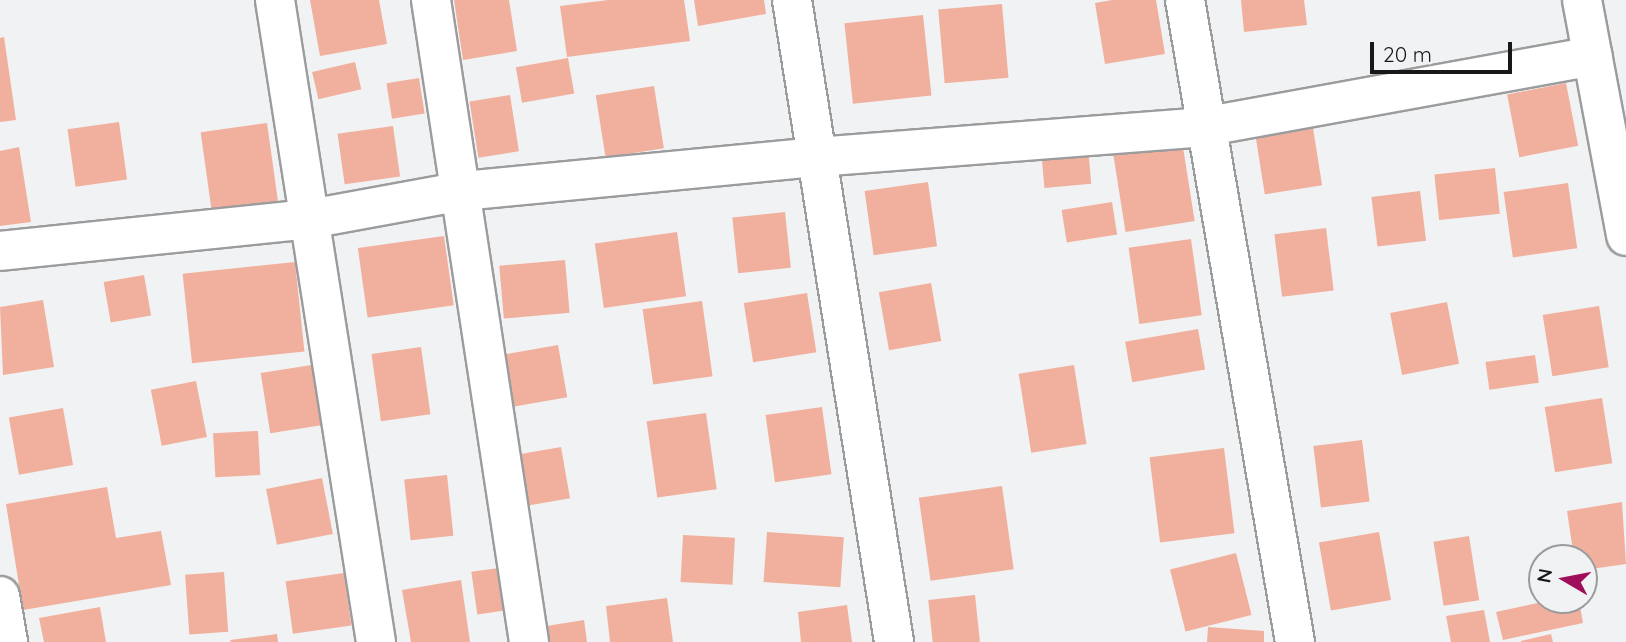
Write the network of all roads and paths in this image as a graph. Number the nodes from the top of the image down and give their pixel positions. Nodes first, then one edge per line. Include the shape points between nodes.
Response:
1 (275, 0) edge
2 (431, 0) edge
3 (792, 0) edge
4 (1185, 0) edge
5 (1583, 0) edge
6 (1593, 56) junction
7 (1203, 127) junction
8 (816, 157) junction
9 (462, 191) junction
10 (310, 219) junction
11 (1626, 236) edge
12 (0, 251) edge
13 (0, 596) edge
14 (8, 642) edge
15 (376, 642) edge
16 (528, 642) edge
17 (894, 642) edge
18 (1294, 642) edge

1 - 10 street
2 - 9 street
3 - 8 street
4 - 7 street
5 - 6 street
6 - 7 street
6 - 11 street
7 - 8 street
7 - 18 street
8 - 9 street
8 - 17 street
9 - 10 street
9 - 16 street
10 - 12 street
10 - 15 street
13 - 14 street

